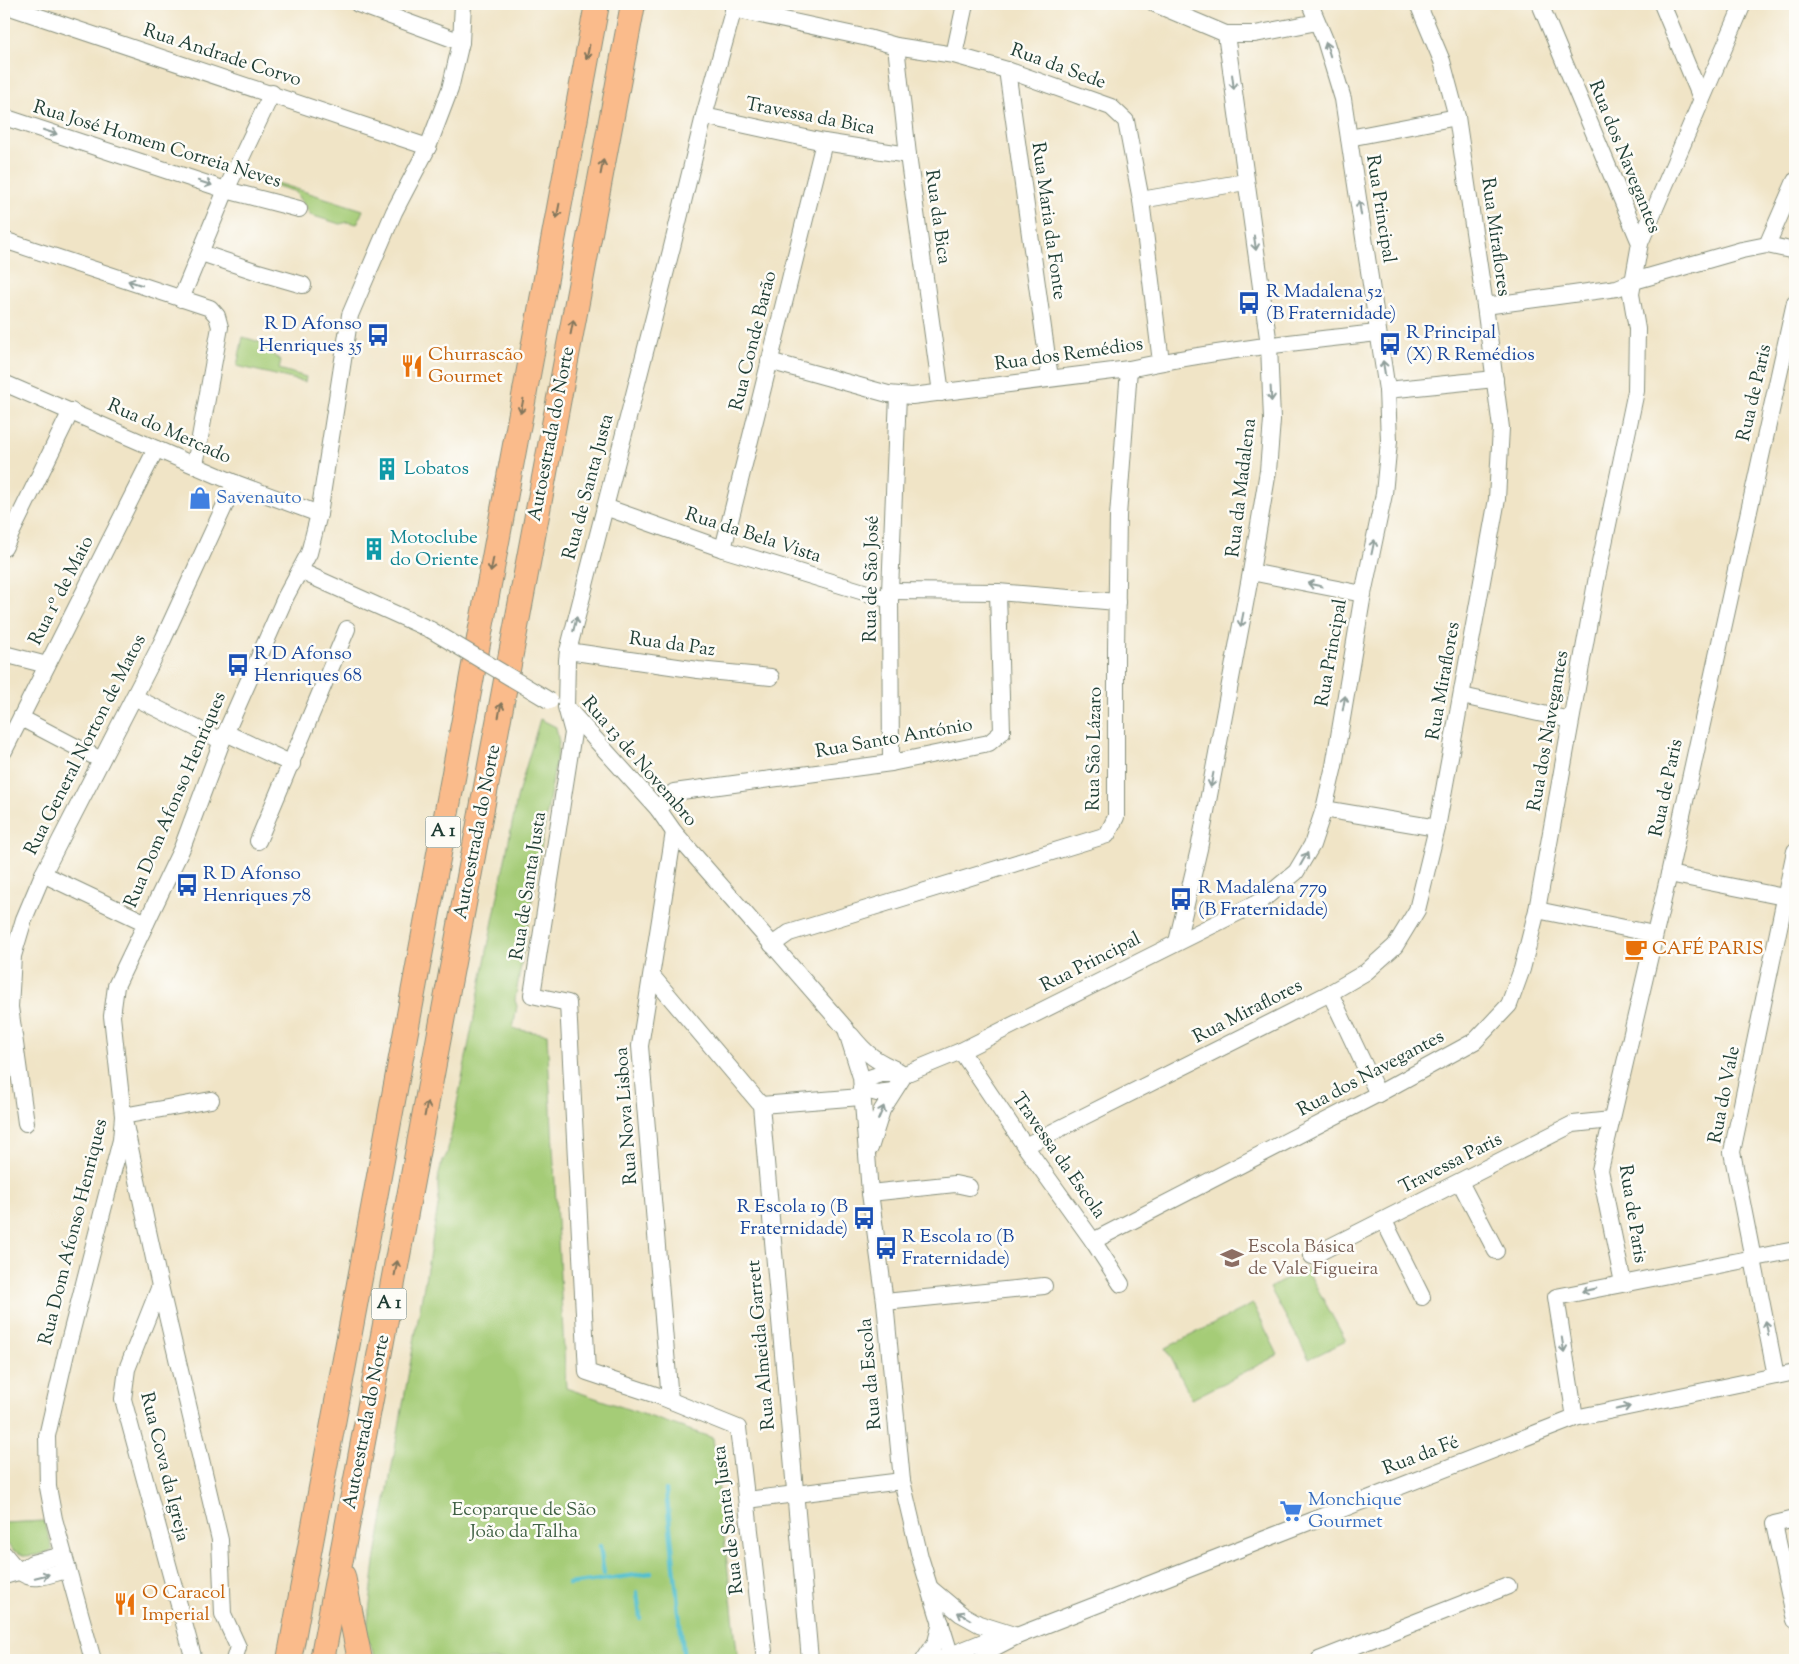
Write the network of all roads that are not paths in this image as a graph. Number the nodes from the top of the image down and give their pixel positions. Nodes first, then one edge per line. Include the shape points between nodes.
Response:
1 (4, 4) edge
2 (358, 4) edge
3 (463, 4) edge
4 (597, 4) edge
5 (633, 4) edge
6 (965, 4) edge
7 (1155, 4) edge
8 (1190, 4) edge
9 (1310, 4) edge
10 (1540, 4) edge
11 (1662, 4) edge
12 (1744, 4) edge
13 (1421, 5) edge
14 (734, 6) edge
15 (1196, 22) junction
16 (1317, 22) junction
17 (1226, 34) junction
18 (461, 42) junction
19 (896, 46) junction
20 (954, 55) junction
21 (1007, 70) junction
22 (272, 93) junction
23 (1701, 98) junction
24 (704, 116) junction
25 (4, 117) edge
26 (1457, 117) junction
27 (1349, 138) junction
28 (824, 142) junction
29 (428, 147) junction
30 (908, 155) junction
31 (1795, 181) edge
32 (1246, 182) junction
33 (226, 190) junction
34 (1141, 200) junction
35 (299, 209) dead end
36 (4, 240) edge
37 (1640, 244) junction
38 (1767, 245) junction
39 (1795, 252) edge
40 (201, 253) junction
41 (1634, 281) junction
42 (303, 285) dead end
43 (181, 299) junction
44 (1795, 302) edge
45 (1485, 306) junction
46 (1378, 333) junction
47 (1269, 345) junction
48 (768, 361) junction
49 (1161, 362) junction
50 (1129, 369) junction
51 (1050, 378) junction
52 (1495, 379) junction
53 (4, 383) edge
54 (1387, 390) junction
55 (941, 393) junction
56 (898, 395) junction
57 (71, 410) junction
58 (156, 449) junction
59 (195, 465) junction
60 (235, 483) junction
61 (605, 507) junction
62 (319, 514) junction
63 (4, 548) edge
64 (723, 549) junction
65 (300, 571) junction
66 (1251, 572) junction
67 (998, 592) junction
68 (1363, 594) junction
69 (890, 595) junction
70 (1117, 602) junction
71 (347, 630) dead end
72 (568, 650) junction
73 (4, 654) edge
74 (47, 665) junction
75 (771, 677) dead end
76 (1462, 696) junction
77 (134, 697) junction
78 (566, 707) junction
79 (21, 718) junction
80 (1570, 720) junction
81 (224, 737) junction
82 (4, 748) edge
83 (101, 760) junction
84 (891, 763) junction
85 (292, 764) junction
86 (658, 809) junction
87 (1324, 809) junction
88 (1436, 828) junction
89 (674, 832) junction
90 (258, 841) dead end
91 (1795, 851) edge
92 (43, 874) junction
93 (1669, 874) junction
94 (1784, 898) junction
95 (1537, 910) junction
96 (146, 923) junction
97 (1654, 934) junction
98 (1178, 942) junction
99 (772, 945) junction
100 (8, 955) edge
101 (652, 976) junction
102 (1330, 993) junction
103 (846, 1029) junction
104 (961, 1051) junction
105 (905, 1074) junction
106 (861, 1088) junction
107 (893, 1091) junction
108 (1378, 1094) junction
109 (211, 1100) dead end
110 (761, 1104) junction
111 (124, 1116) junction
112 (1611, 1120) junction
113 (26, 1123) dead end
114 (1025, 1146) junction
115 (867, 1157) junction
116 (1460, 1182) junction
117 (969, 1187) dead end
118 (870, 1193) junction
119 (1384, 1221) junction
120 (1093, 1241) junction
121 (1795, 1250) edge
122 (1496, 1252) dead end
123 (1312, 1256) dead end
124 (1753, 1259) junction
125 (1623, 1283) junction
126 (1121, 1284) dead end
127 (160, 1286) junction
128 (1044, 1286) dead end
129 (1422, 1298) dead end
130 (885, 1302) junction
131 (1795, 1372) edge
132 (1776, 1376) junction
133 (670, 1400) junction
134 (1575, 1418) junction
135 (895, 1481) junction
136 (794, 1495) junction
137 (747, 1500) junction
138 (1795, 1519) edge
139 (4, 1554) edge
140 (65, 1562) junction
141 (340, 1565) junction
142 (11, 1574) edge
143 (1508, 1586) dead end
144 (929, 1587) junction
145 (1795, 1620) edge
146 (941, 1623) junction
147 (1011, 1634) junction
148 (946, 1658) edge
149 (93, 1660) edge
150 (194, 1660) edge
151 (234, 1660) edge
152 (289, 1660) edge
153 (322, 1660) edge
154 (360, 1660) edge
155 (766, 1660) edge
156 (810, 1660) edge
157 (924, 1660) edge
158 (982, 1660) edge
159 (1319, 1660) edge

1 - 22 street, Rua Andrade Corvo
2 - 18 street
3 - 18 street, Rua Dom Afonso Henriques
4 -> 152 highway, Autoestrada do Norte / A 1
141 -> 5 highway, Autoestrada do Norte / A 1
6 - 20 street
7 - 15 street
8 - 15 street
9 - 16 street, Rua Principal
10 - 37 street, Rua dos Navegantes
11 - 23 street
12 - 23 street
13 - 26 street, Rua Miraflores via 1442,60
14 - 19 street, Rua da Sede
14 - 24 street, Rua de Santa Justa
15 - 17 street
16 - 17 street via 1255,34
27 -> 16 street, Rua Principal via 1343,99
17 -> 32 street, Rua da Madalena
18 - 29 street, Rua Dom Afonso Henriques via 450,89
19 - 20 street, Rua da Sede
19 - 30 street, Rua da Bica
20 - 21 street, Rua da Sede
21 - 34 street, Rua da Sede via 1111,108 1126,121
21 - 51 street, Rua Maria da Fonte
22 - 29 street, Rua Andrade Corvo
22 - 33 street
23 - 37 street
24 - 28 street, Travessa da Bica
24 - 61 street, Rua de Santa Justa
25 -> 33 street, Rua José Homem Correia Neves
26 - 27 street
26 - 45 street, Rua Miraflores
46 -> 27 street, Rua Principal
28 - 30 street, Travessa da Bica
28 - 48 street, Rua Conde Barão
29 - 62 street, Rua Dom Afonso Henriques via 394,212 350,314
30 - 55 street, Rua da Bica
31 - 38 street
32 - 34 street
32 -> 47 street, Rua da Madalena
33 - 35 street, Rua José Homem Correia Neves
33 - 40 street
34 - 49 street, Rua da Sede
43 -> 36 street
37 - 41 street, Rua dos Navegantes
38 - 39 street
38 - 41 street
40 - 42 street
40 - 43 street
41 - 45 street via 1617,288
41 - 80 street, Rua dos Navegantes via 1636,391
43 - 59 street via 210,308 220,327
44 - 93 street, Rua de Paris
45 - 52 street, Rua Miraflores
46 - 47 street, Rua dos Remédios
54 -> 46 street, Rua Principal
47 - 49 street, Rua dos Remédios
47 -> 66 street, Rua da Madalena via 1272,420 1268,471
48 - 56 street, Rua dos Remédios
48 - 64 street, Rua Conde Barão
49 - 50 street, Rua dos Remédios
50 - 51 street, Rua dos Remédios
50 - 70 street, Rua São Lázaro via 1118,516
51 - 55 street, Rua dos Remédios
52 - 54 street
52 - 76 street, Rua Miraflores via 1501,428 1497,499
53 - 57 street, Rua do Mercado
68 -> 54 street, Rua Principal via 1384,494 1389,441
55 - 56 street, Rua dos Remédios
56 - 69 street, Rua de São José
57 - 58 street, Rua do Mercado
57 - 63 street
58 - 59 street, Rua do Mercado
58 - 74 street, Rua 1º de Maio
59 - 60 street, Rua do Mercado
60 - 62 street, Rua do Mercado
60 - 77 street, Rua General Norton de Matos
61 - 64 street, Rua da Bela Vista
72 -> 61 street, Rua de Santa Justa
62 - 65 street, Rua Dom Afonso Henriques via 309,553
64 - 69 street, Rua da Bela Vista
65 - 78 street, Rua 13 de Novembro, bridge via 431,630 550,701
65 - 81 street, Rua Dom Afonso Henriques
68 -> 66 street
66 -> 98 street, Rua da Madalena via 1199,849
67 - 69 street, Rua da Bela Vista
67 - 70 street, Rua da Bela Vista
67 - 84 street, Rua Santo António via 1002,732 989,743
87 -> 68 street, Rua Principal
69 - 84 street, Rua de São José
70 - 99 street, Rua São Lázaro via 1116,818 1107,835 789,933
71 - 85 street
72 - 75 street, Rua da Paz via 698,670
72 - 78 street, Rua de Santa Justa
73 - 74 street
74 - 79 street, Rua 1º de Maio
76 - 80 street
76 - 88 street, Rua Miraflores
77 - 81 street
77 - 83 street, Rua General Norton de Matos
78 - 86 street, Rua 13 de Novembro
78 - 133 street, Rua de Santa Justa via 573,733 532,994 568,1003 587,1372
79 - 82 street, Rua 1º de Maio
79 - 83 street
80 - 95 street, Rua dos Navegantes
81 - 85 street
81 - 96 street, Rua Dom Afonso Henriques via 182,848
83 - 92 street, Rua General Norton de Matos
84 - 86 street, Rua Santo António via 674,792
85 - 90 street
86 - 89 street, Rua 13 de Novembro
87 - 88 street
98 -> 87 street, Rua Principal via 1261,901 1296,872 1312,844
88 - 102 street, Rua Miraflores via 1417,910 1395,946 1366,972
89 - 99 street, Rua 13 de Novembro
89 - 101 street, Rua Nova Lisboa
91 - 94 street, Rua do Vale
92 - 96 street
92 - 100 street, Rua General Norton de Matos
93 - 94 street
93 - 97 street, Rua de Paris
94 - 124 street, Rua do Vale via 1732,1152
95 - 97 street
95 - 108 street, Rua dos Navegantes via 1509,1005 1475,1041
96 - 111 street, Rua Dom Afonso Henriques via 116,986 112,1016
97 - 112 street, Rua de Paris
98 - 104 street, Rua Principal
99 - 103 street, Rua 13 de Novembro
100 - 113 street, Rua General Norton de Matos via 10,1007
101 - 110 street
101 - 133 street, Rua Nova Lisboa via 640,1046
102 - 108 street
102 - 114 street, Rua Miraflores
103 - 105 street via 865,1052
103 - 106 street, Rua 13 de Novembro
104 - 105 street, Rua Principal
104 - 114 street, Travessa da Escola
105 - 106 street via 880,1074 869,1078
105 - 107 street
106 - 107 street via 877,1093
106 - 110 street
106 - 115 street, Rua da Escola
115 -> 107 street via 882,1110
108 - 120 street, Rua dos Navegantes
109 - 111 street
110 - 136 street, Rua Almeida Garrett
111 - 127 street, Rua Cova da Igreja
111 - 140 street, Rua Dom Afonso Henriques via 121,1140 47,1436 48,1487
112 - 116 street, Travessa Paris via 1573,1124
112 - 125 street, Rua de Paris via 1600,1170
114 - 120 street, Travessa da Escola
115 - 118 street, Rua da Escola
116 - 119 street, Travessa Paris
116 - 122 street
117 - 118 street via 955,1184
118 - 130 street, Rua da Escola
119 - 123 street, Travessa Paris
119 - 129 street
120 - 126 street, Travessa da Escola
121 - 124 street
124 - 125 street
132 -> 124 street, Rua do Vale
125 -> 134 street via 1556,1297
127 - 150 street, Rua Cova da Igreja via 127,1369 123,1399
127 - 151 street, Rua Cova da Igreja via 220,1540 223,1614 238,1647
128 - 130 street
130 - 135 street, Rua da Escola
131 - 132 street, Rua da Fé
134 -> 132 street, Rua da Fé
133 - 137 street, Rua de Santa Justa via 738,1428
134 - 147 street, Rua da Fé
135 - 136 street
135 - 144 street, Rua da Escola
136 - 137 street
136 - 156 street, Rua Almeida Garrett
137 - 155 street, Rua de Santa Justa
138 - 145 street via 1774,1524
139 - 142 street
140 - 142 street via 34,1578
140 - 149 street, Rua Dom Afonso Henriques
141 - 153 highway, Autoestrada do Norte / A 1
141 - 154 highway
143 - 159 street
144 - 146 street, Rua da Escola
147 -> 144 street via 979,1624 961,1614
146 - 148 street, Rua da Escola
146 - 157 street via 936,1642
147 - 148 street, Rua da Fé
147 - 158 street, Rua da Fé

